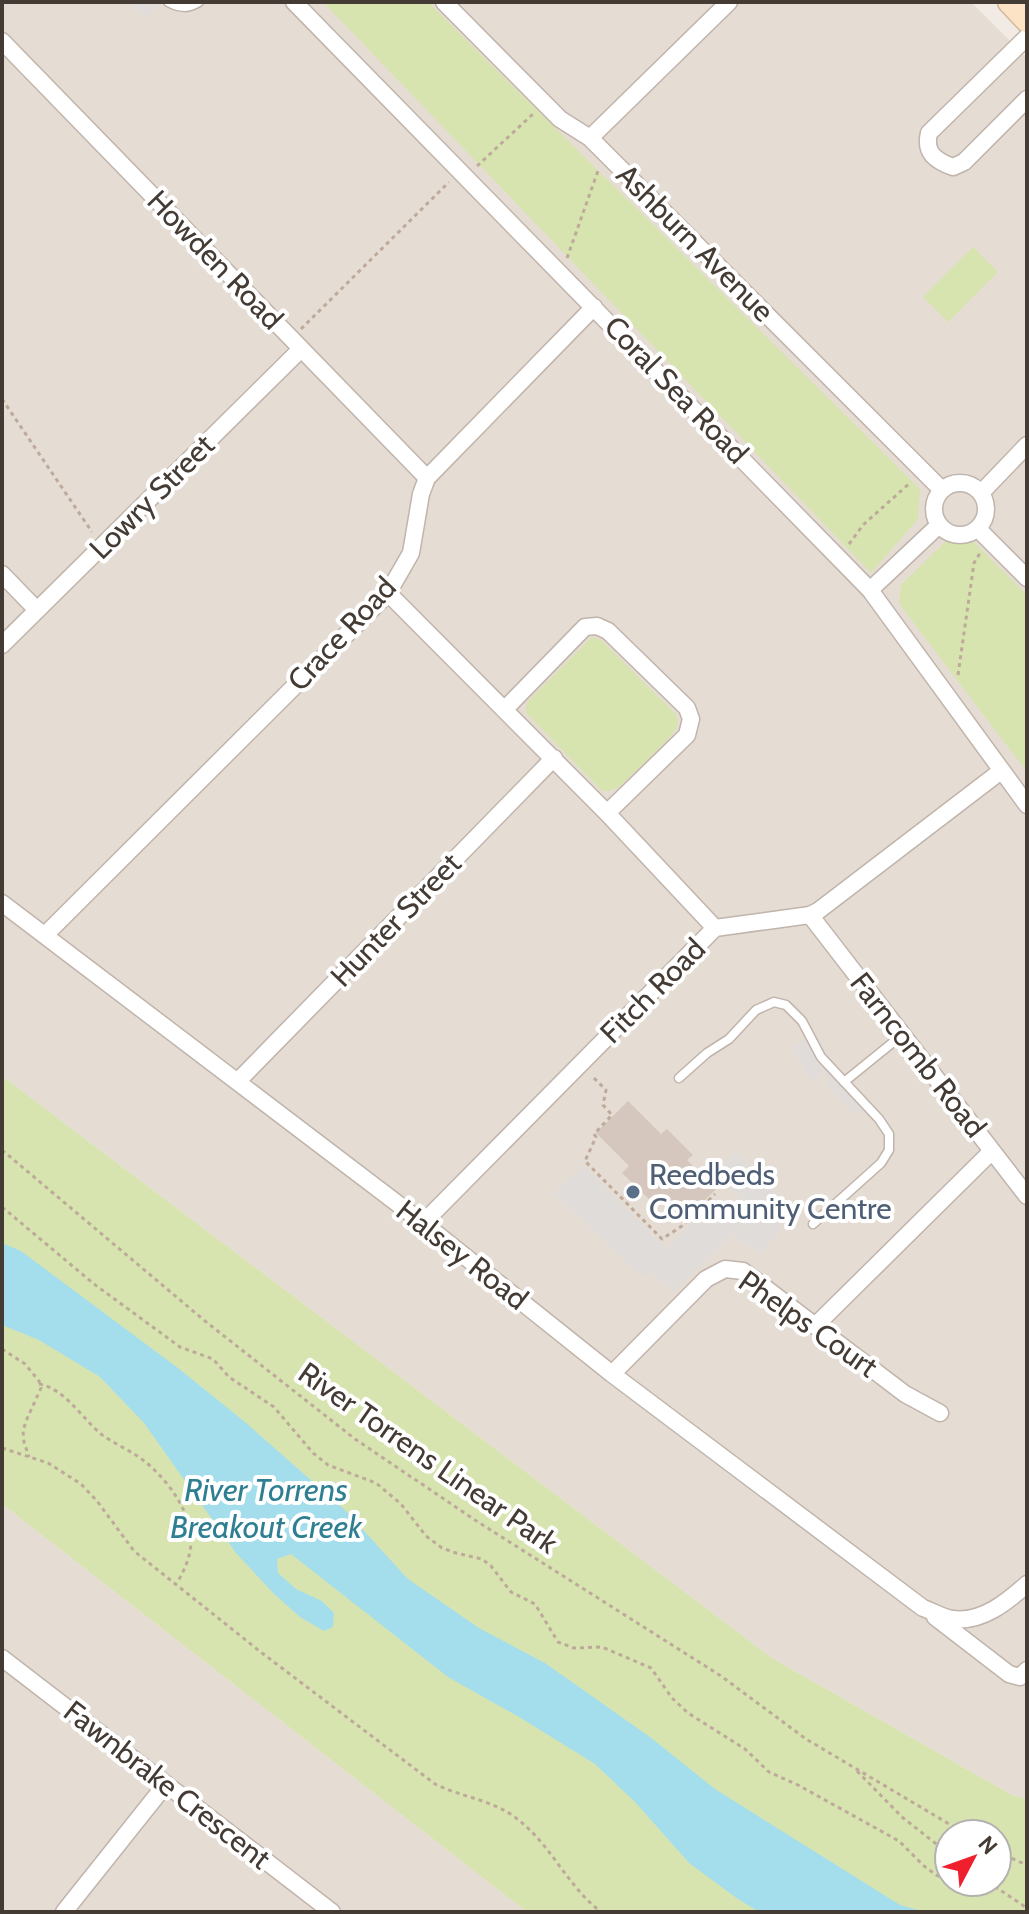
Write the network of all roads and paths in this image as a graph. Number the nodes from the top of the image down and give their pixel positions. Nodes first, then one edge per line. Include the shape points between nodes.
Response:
1 (168, 2) edge
2 (199, 2) edge
3 (294, 2) edge
4 (444, 2) edge
5 (729, 2) edge
6 (1009, 2) edge
7 (1027, 21) edge
8 (1027, 37) edge
9 (2, 41) edge
10 (1027, 99) edge
11 (544, 103) junction
12 (590, 138) junction
13 (605, 153) junction
14 (463, 174) junction
15 (561, 274) junction
16 (594, 307) junction
17 (296, 344) junction
18 (2, 399) edge
19 (1027, 445) edge
20 (923, 471) junction
21 (427, 478) junction
22 (942, 490) junction
23 (981, 493) junction
24 (939, 525) junction
25 (978, 529) junction
26 (102, 546) junction
27 (982, 550) dead end
28 (839, 557) junction
29 (2, 574) edge
30 (1027, 578) edge
31 (870, 590) junction
32 (388, 593) junction
33 (37, 610) junction
34 (2, 645) edge
35 (958, 675) dead end
36 (505, 709) junction
37 (554, 758) junction
38 (1001, 771) junction
39 (1027, 805) edge
40 (607, 813) junction
41 (2, 903) edge
42 (810, 915) junction
43 (715, 928) junction
44 (45, 935) junction
45 (902, 1035) junction
46 (594, 1078) dead end
47 (679, 1078) dead end
48 (238, 1081) junction
49 (844, 1082) junction
50 (2, 1150) edge
51 (992, 1151) junction
52 (715, 1194) dead end
53 (1027, 1196) edge
54 (2, 1207) edge
55 (423, 1223) junction
56 (813, 1224) dead end
57 (815, 1326) junction
58 (2, 1349) edge
59 (612, 1374) junction
60 (39, 1384) junction
61 (940, 1413) dead end
62 (2, 1448) edge
63 (29, 1457) junction
64 (1027, 1584) edge
65 (176, 1585) junction
66 (923, 1608) junction
67 (2, 1658) edge
68 (1027, 1670) edge
69 (854, 1768) junction
70 (166, 1784) junction
71 (940, 1818) edge
72 (933, 1841) edge
73 (933, 1873) edge
74 (64, 1912) edge
75 (332, 1912) edge
76 (601, 1912) edge

1 - 2 lane via 180,7
3 - 14 street, Coral Sea Road
4 - 11 street, Ashburn Avenue
5 - 12 street
6 - 7 main road
8 - 10 street via 929,133 931,155 953,167 964,162
9 - 17 street, Howden Road
11 - 12 street, Ashburn Avenue
11 - 14 path
12 - 13 street, Ashburn Avenue
13 - 15 path
13 - 20 street, Ashburn Avenue
14 - 15 street, Coral Sea Road
14 - 17 path
15 - 16 street, Coral Sea Road
16 - 21 street
16 - 28 street, Coral Sea Road
17 - 21 street, Howden Road
17 - 26 street, Lowry Street
18 - 26 path
19 - 23 street
20 - 22 street, Ashburn Avenue
20 - 28 path via 863,525
21 - 32 street, Crace Road via 411,553
22 - 23 street via 961,482
22 - 24 street via 933,508
23 - 25 street via 986,513
24 - 25 street via 959,536
24 - 31 street
25 - 30 street
26 - 33 street, Lowry Street
27 - 35 path via 974,563
28 - 31 street, Coral Sea Road
29 - 33 street
31 - 38 street, Coral Sea Road
32 - 36 street
32 - 44 street, Crace Road
33 - 34 street, Lowry Street
36 - 37 street
36 - 40 street via 585,627 592,626 608,631 687,708 687,735
37 - 40 street
37 - 48 street, Hunter Street
38 - 39 street, Coral Sea Road
38 - 42 street, Fitch Road
40 - 43 street
41 - 44 street, Halsey Road
42 - 43 street, Fitch Road
42 - 45 street, Farncomb Road
43 - 55 street, Fitch Road
44 - 48 street, Halsey Road
45 - 49 lane
45 - 51 street, Farncomb Road
46 - 52 path via 606,1090 603,1105 612,1115 594,1134 585,1161 662,1239
47 - 49 lane via 756,1010 774,1002 786,1005 802,1021 821,1057
48 - 55 street, Halsey Road
49 - 56 lane via 889,1134 889,1150
50 - 69 path, River Torrens Linear Park via 355,1439
51 - 53 street, Farncomb Road
51 - 57 street
54 - 73 path via 169,1340 213,1359 229,1377 274,1407 328,1465 388,1491 442,1548 491,1566 511,1592 535,1604 558,1642 574,1648 602,1647 651,1668 688,1713 745,1749 769,1772 899,1841
55 - 59 street, Halsey Road
57 - 59 street, Phelps Court via 743,1271 725,1269 706,1279
57 - 61 street, Phelps Court via 905,1394
58 - 60 path via 25,1364
59 - 66 street, Halsey Road
60 - 63 path via 23,1431
60 - 65 path via 56,1391 102,1435 143,1460 172,1491 191,1539
62 - 63 path
63 - 65 path via 81,1484 134,1551
64 - 66 street, Halsey Road via 1004,1604 975,1617 953,1619
65 - 76 path via 435,1784 516,1818
66 - 68 street, Halsey Road via 1009,1674 1020,1677
67 - 70 street, Fawnbrake Crescent
69 - 71 path, River Torrens Linear Park
69 - 72 path, River Torrens Linear Park
70 - 74 street
70 - 75 street, Fawnbrake Crescent

